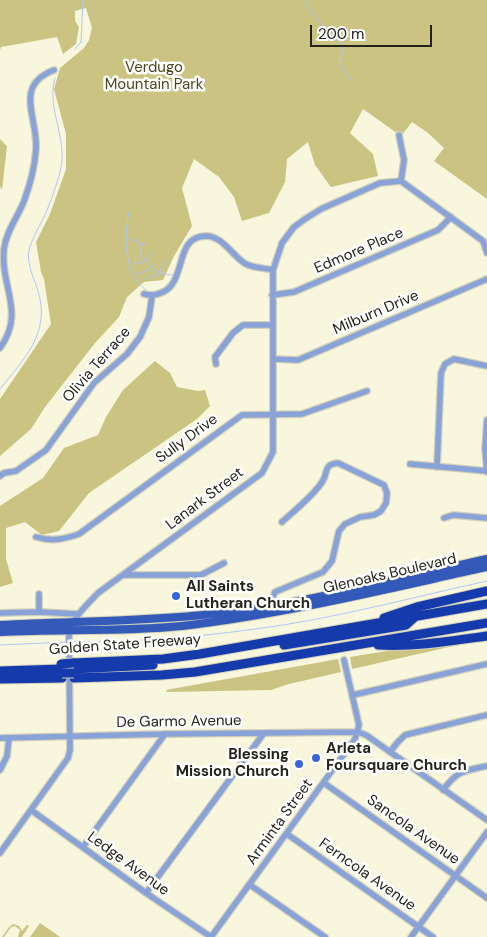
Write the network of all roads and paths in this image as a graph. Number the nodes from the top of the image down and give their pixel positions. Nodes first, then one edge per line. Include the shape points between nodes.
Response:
1 (54, 70) dead end
2 (399, 135) dead end
3 (401, 181) junction
4 (451, 217) junction
5 (487, 253) edge
6 (273, 270) junction
7 (487, 279) edge
8 (144, 294) dead end
9 (152, 296) junction
10 (272, 296) junction
11 (272, 325) junction
12 (0, 347) edge
13 (273, 359) junction
14 (216, 364) dead end
15 (487, 366) edge
16 (367, 391) dead end
17 (273, 415) junction
18 (487, 420) edge
19 (410, 464) dead end
20 (437, 467) junction
21 (487, 473) edge
22 (0, 476) edge
23 (444, 518) dead end
24 (487, 518) edge
25 (282, 522) dead end
26 (36, 537) dead end
27 (487, 559) edge
28 (224, 563) dead end
29 (487, 567) edge
30 (433, 575) junction
31 (123, 576) junction
32 (487, 591) edge
33 (39, 594) dead end
34 (487, 604) edge
35 (272, 610) junction
36 (39, 612) junction
37 (0, 613) edge
38 (78, 614) junction
39 (416, 616) junction
40 (487, 623) edge
41 (370, 624) junction
42 (0, 625) edge
43 (70, 630) junction
44 (0, 632) edge
45 (412, 636) junction
46 (487, 636) edge
47 (366, 644) junction
48 (344, 660) dead end
49 (487, 664) edge
50 (0, 666) edge
51 (62, 671) junction
52 (74, 671) junction
53 (0, 673) edge
54 (0, 679) edge
55 (353, 694) junction
56 (487, 715) edge
57 (358, 732) junction
58 (264, 733) junction
59 (165, 734) junction
60 (70, 737) junction
61 (0, 738) edge
62 (9, 738) junction
63 (390, 752) junction
64 (487, 766) edge
65 (0, 770) edge
66 (324, 783) junction
67 (443, 790) junction
68 (31, 810) junction
69 (487, 820) edge
70 (487, 832) edge
71 (287, 834) junction
72 (83, 847) junction
73 (0, 853) edge
74 (455, 875) junction
75 (250, 885) junction
76 (146, 893) junction
77 (487, 898) edge
78 (418, 927) junction
79 (211, 937) edge
80 (325, 937) edge
81 (411, 937) edge
82 (433, 937) edge

1 - 12 street via 43,74 32,86 30,97 37,147 25,200 4,247 3,266 12,322
2 - 3 street via 404,160
3 - 4 street
3 - 6 street, Lanark Street via 380,183 305,219 294,227 282,244
4 - 5 street via 483,242
4 - 10 street, Edmore Place via 438,230 294,292
6 - 9 street via 247,265 217,239 201,236 191,241 185,250 174,284
6 - 10 street, Lanark Street
7 - 13 street, Milburn Drive via 298,360
8 - 9 street
9 - 22 street, Olivia Terrace via 140,337 127,354 94,384 46,450 16,471
10 - 11 street, Lanark Street
11 - 13 street, Lanark Street
11 - 14 street via 238,329 215,357
13 - 17 street, Lanark Street
15 - 20 street via 454,359 445,364
16 - 17 street, Sully Drive via 302,414
17 - 26 street, Sully Drive via 242,415 79,534 56,540
17 - 31 street, Lanark Street via 273,452 262,473
18 - 21 street via 484,449
19 - 20 street
20 - 21 street
23 - 24 street via 453,515
25 - 35 street via 322,483 328,466 333,464 338,463 384,485 387,493 381,511 351,520 339,531 334,556 328,567 317,575 277,589 273,594
27 - 30 main road, Glenoaks Boulevard
28 - 31 street via 201,575
29 - 30 main road, Glenoaks Boulevard
30 - 35 main road, Glenoaks Boulevard
31 - 38 street, Lanark Street via 98,592
32 - 41 highway via 402,611
33 - 36 street
34 - 39 highway, Golden State Freeway
35 - 43 main road, Glenoaks Boulevard
36 - 37 street
36 - 38 street
38 - 43 street, Lanark Street
39 - 41 highway, Golden State Freeway
39 - 52 highway via 406,625 187,662
40 - 45 highway, Golden State Freeway
41 - 52 highway, Golden State Freeway
42 - 43 main road, Glenoaks Boulevard
43 - 44 main road, Glenoaks Boulevard
43 - 60 street, Lanark Street
45 - 47 highway, Golden State Freeway
45 - 52 highway via 404,631 184,668 132,672
46 - 47 highway via 397,646
47 - 52 highway, Golden State Freeway via 153,676
48 - 55 street
49 - 55 street
50 - 51 highway, Golden State Freeway
51 - 52 highway, Golden State Freeway, bridge
51 - 52 highway, Golden State Freeway
51 - 53 highway
51 - 54 highway, Golden State Freeway
55 - 57 street
56 - 63 street via 410,733 401,738
57 - 58 street, De Garmo Avenue
57 - 63 street
57 - 66 street, Arminta Street
58 - 59 street, De Garmo Avenue
58 - 76 street
59 - 60 street, De Garmo Avenue
59 - 72 street
60 - 62 street, De Garmo Avenue
60 - 68 street, Lanark Street via 68,758
61 - 62 street, De Garmo Avenue
62 - 65 street via 7,756
63 - 67 street
64 - 67 street via 458,774
66 - 71 street, Arminta Street
66 - 74 street, Sancola Avenue
67 - 69 street
68 - 72 street, Ledge Avenue
68 - 73 street, Lanark Street
70 - 74 street
71 - 75 street, Arminta Street
71 - 78 street, Ferncola Avenue
72 - 76 street, Ledge Avenue
74 - 77 street, Sancola Avenue
74 - 78 street
75 - 79 street, Arminta Street
75 - 80 street
76 - 79 street, Ledge Avenue
78 - 81 street
78 - 82 street, Ferncola Avenue

